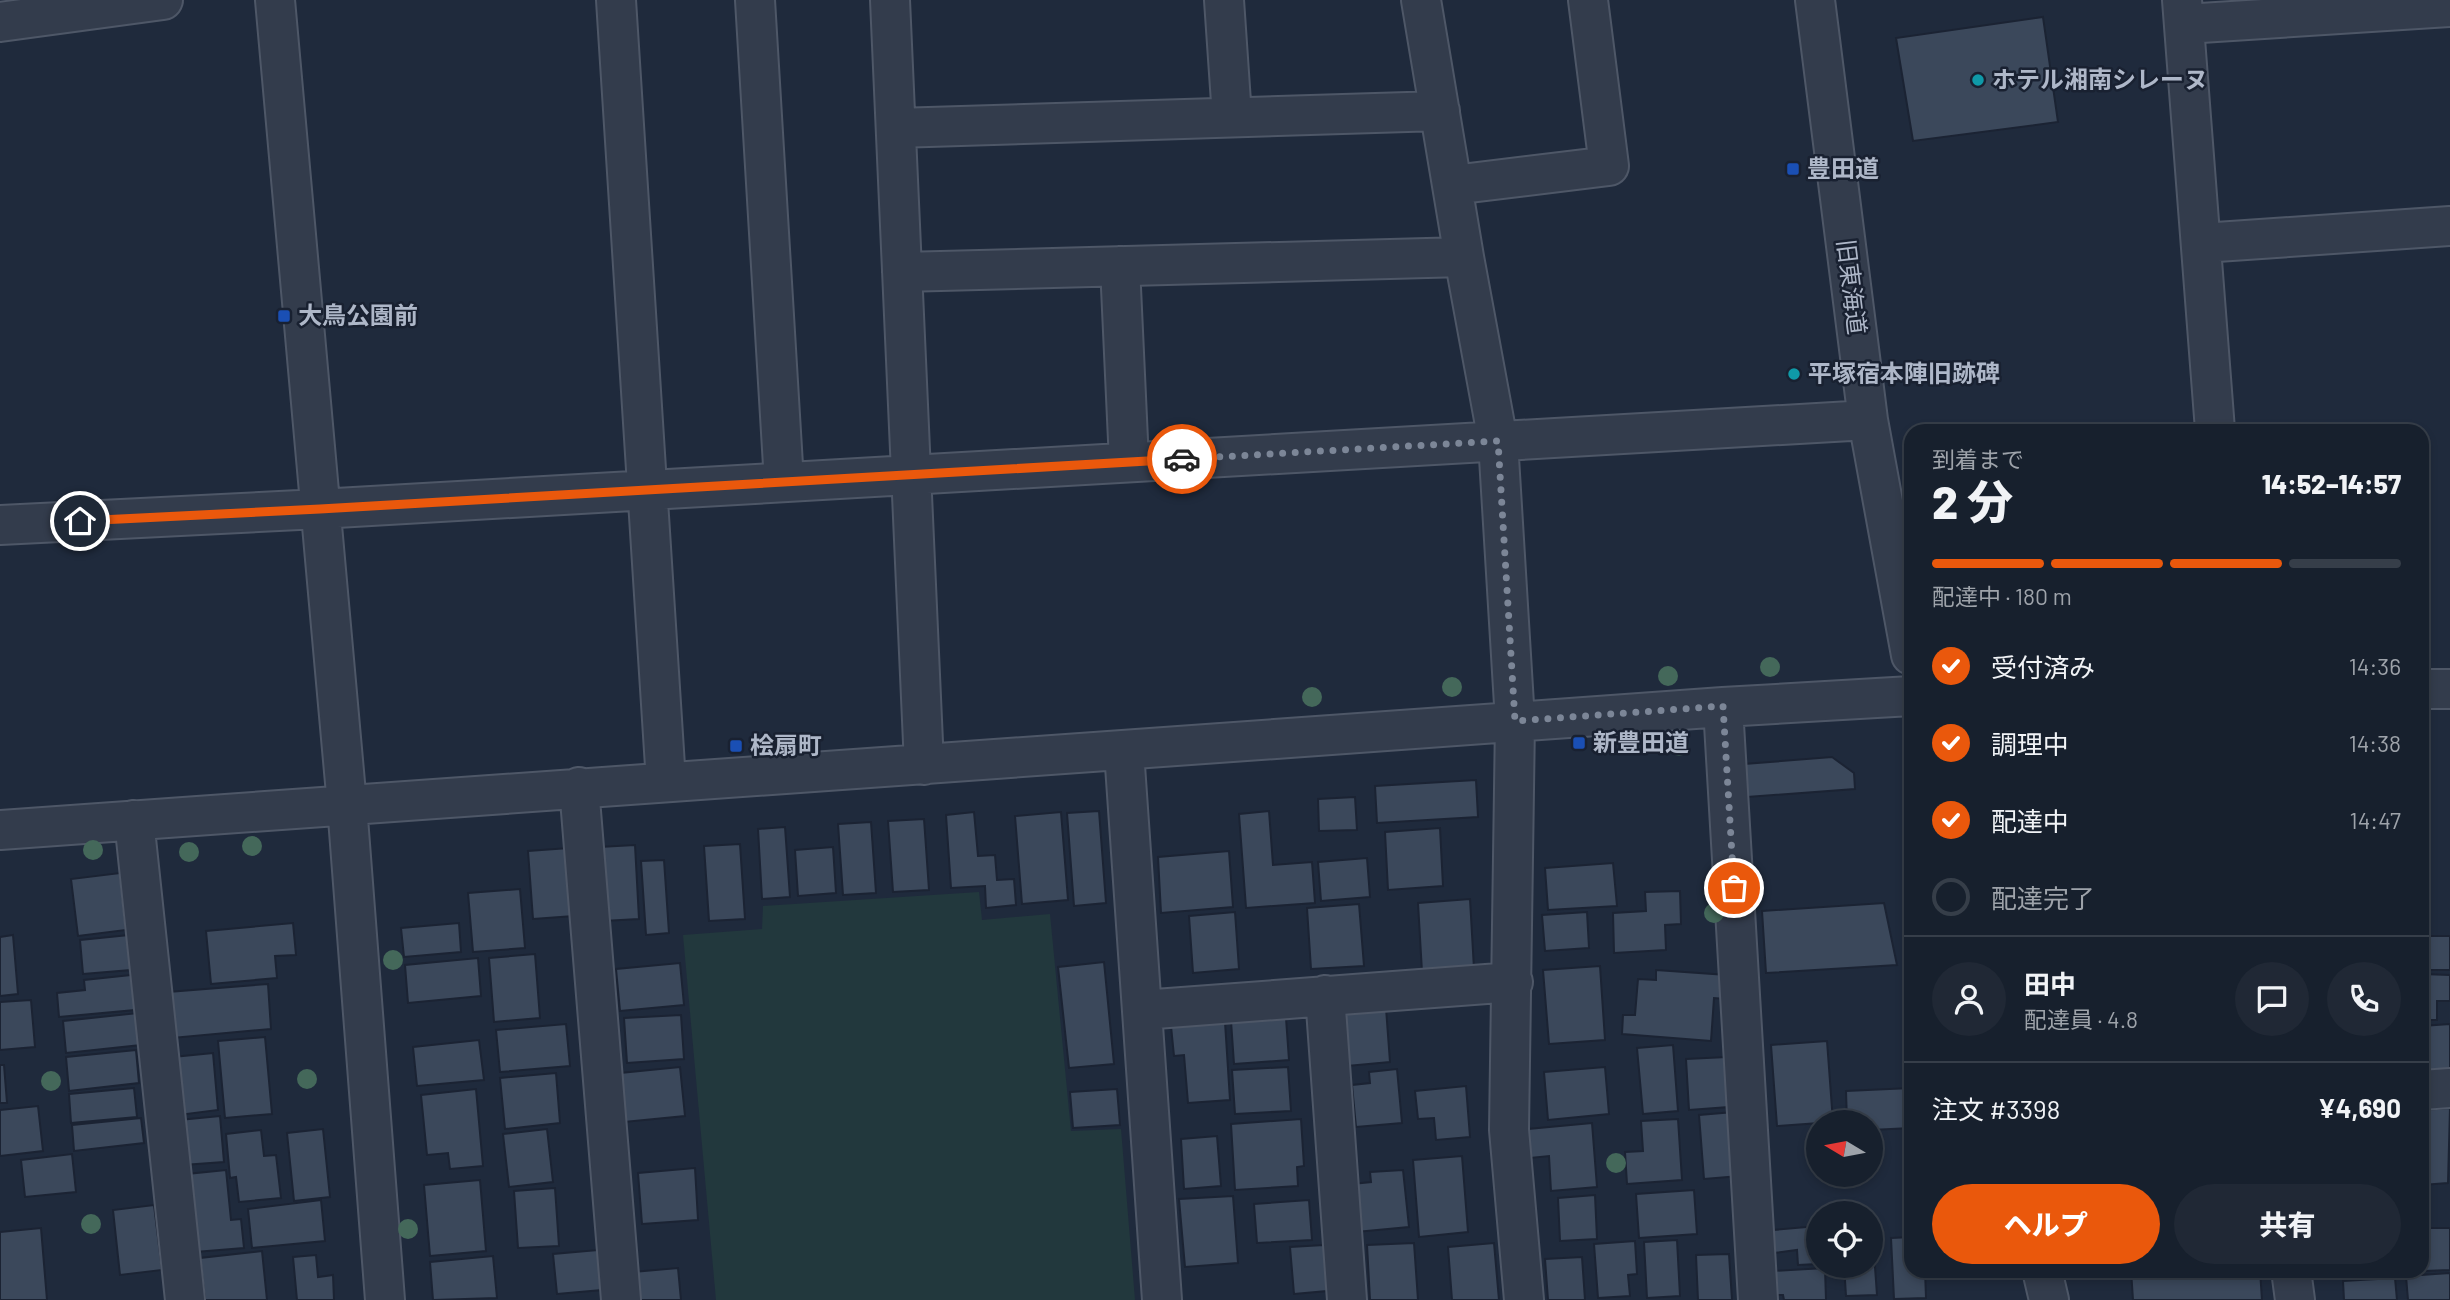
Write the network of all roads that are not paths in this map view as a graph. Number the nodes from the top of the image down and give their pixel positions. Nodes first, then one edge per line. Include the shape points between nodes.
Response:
1 (163, 0) edge
2 (275, 0) edge
3 (616, 0) edge
4 (755, 0) edge
5 (890, 0) edge
6 (1224, 0) edge
7 (1421, 0) edge
8 (1588, 0) edge
9 (1815, 0) edge
10 (2450, 7) edge
11 (2184, 12) edge
12 (0, 22) edge
13 (1440, 111) junction
14 (1233, 117) junction
15 (896, 128) junction
16 (1453, 185) junction
17 (2450, 226) edge
18 (2202, 243) junction
19 (1464, 257) junction
20 (1120, 266) junction
21 (902, 272) junction
22 (1868, 420) junction
23 (2215, 424) edge
24 (1498, 441) junction
25 (1129, 462) junction
26 (911, 475) junction
27 (783, 482) junction
28 (648, 490) junction
29 (320, 509) junction
30 (0, 524) edge
31 (1904, 617) edge
32 (2429, 689) edge
33 (2450, 689) edge
34 (1904, 696) edge
35 (1723, 706) junction
36 (1515, 721) junction
37 (1124, 751) junction
38 (924, 765) junction
39 (666, 782) junction
40 (579, 788) junction
41 (347, 805) junction
42 (134, 820) junction
43 (0, 830) edge
44 (1513, 982) junction
45 (1325, 995) junction
46 (1142, 1010) junction
47 (2450, 1088) edge
48 (2429, 1090) edge
49 (2044, 1278) edge
50 (2292, 1278) edge
51 (185, 1300) edge
52 (385, 1300) edge
53 (621, 1300) edge
54 (1162, 1300) edge
55 (1347, 1300) edge
56 (1524, 1300) edge
57 (1758, 1300) edge
58 (2049, 1300) edge
59 (2295, 1300) edge

1 - 12 street
2 - 29 street
3 - 28 street
4 - 27 street
5 - 15 street
6 - 14 street
7 - 13 street
8 - 16 street via 1609,166
9 - 22 street, 旧東海道
10 - 11 street
11 - 18 street
13 - 14 street
13 - 16 street
14 - 15 street
15 - 21 street
16 - 19 street
17 - 18 street
18 - 23 street
19 - 20 street
19 - 24 street
20 - 21 street
20 - 25 street
21 - 26 street
22 - 24 street
22 - 31 street, 旧東海道
24 - 25 street
24 - 36 street
25 - 26 street
26 - 27 street
26 - 38 street
27 - 28 street
28 - 29 street
28 - 39 street
29 - 30 street
29 - 41 street
32 - 33 street
34 - 35 street
35 - 36 street
35 - 57 street
36 - 37 street
36 - 44 street
37 - 38 street
37 - 46 street
38 - 39 street
39 - 40 street
40 - 41 street
40 - 53 street
41 - 42 street
41 - 52 street
42 - 43 street
42 - 51 street
44 - 45 street
44 - 56 street via 1509,1130
45 - 46 street
45 - 55 street
46 - 54 street
47 - 48 street
49 - 58 street
50 - 59 street

